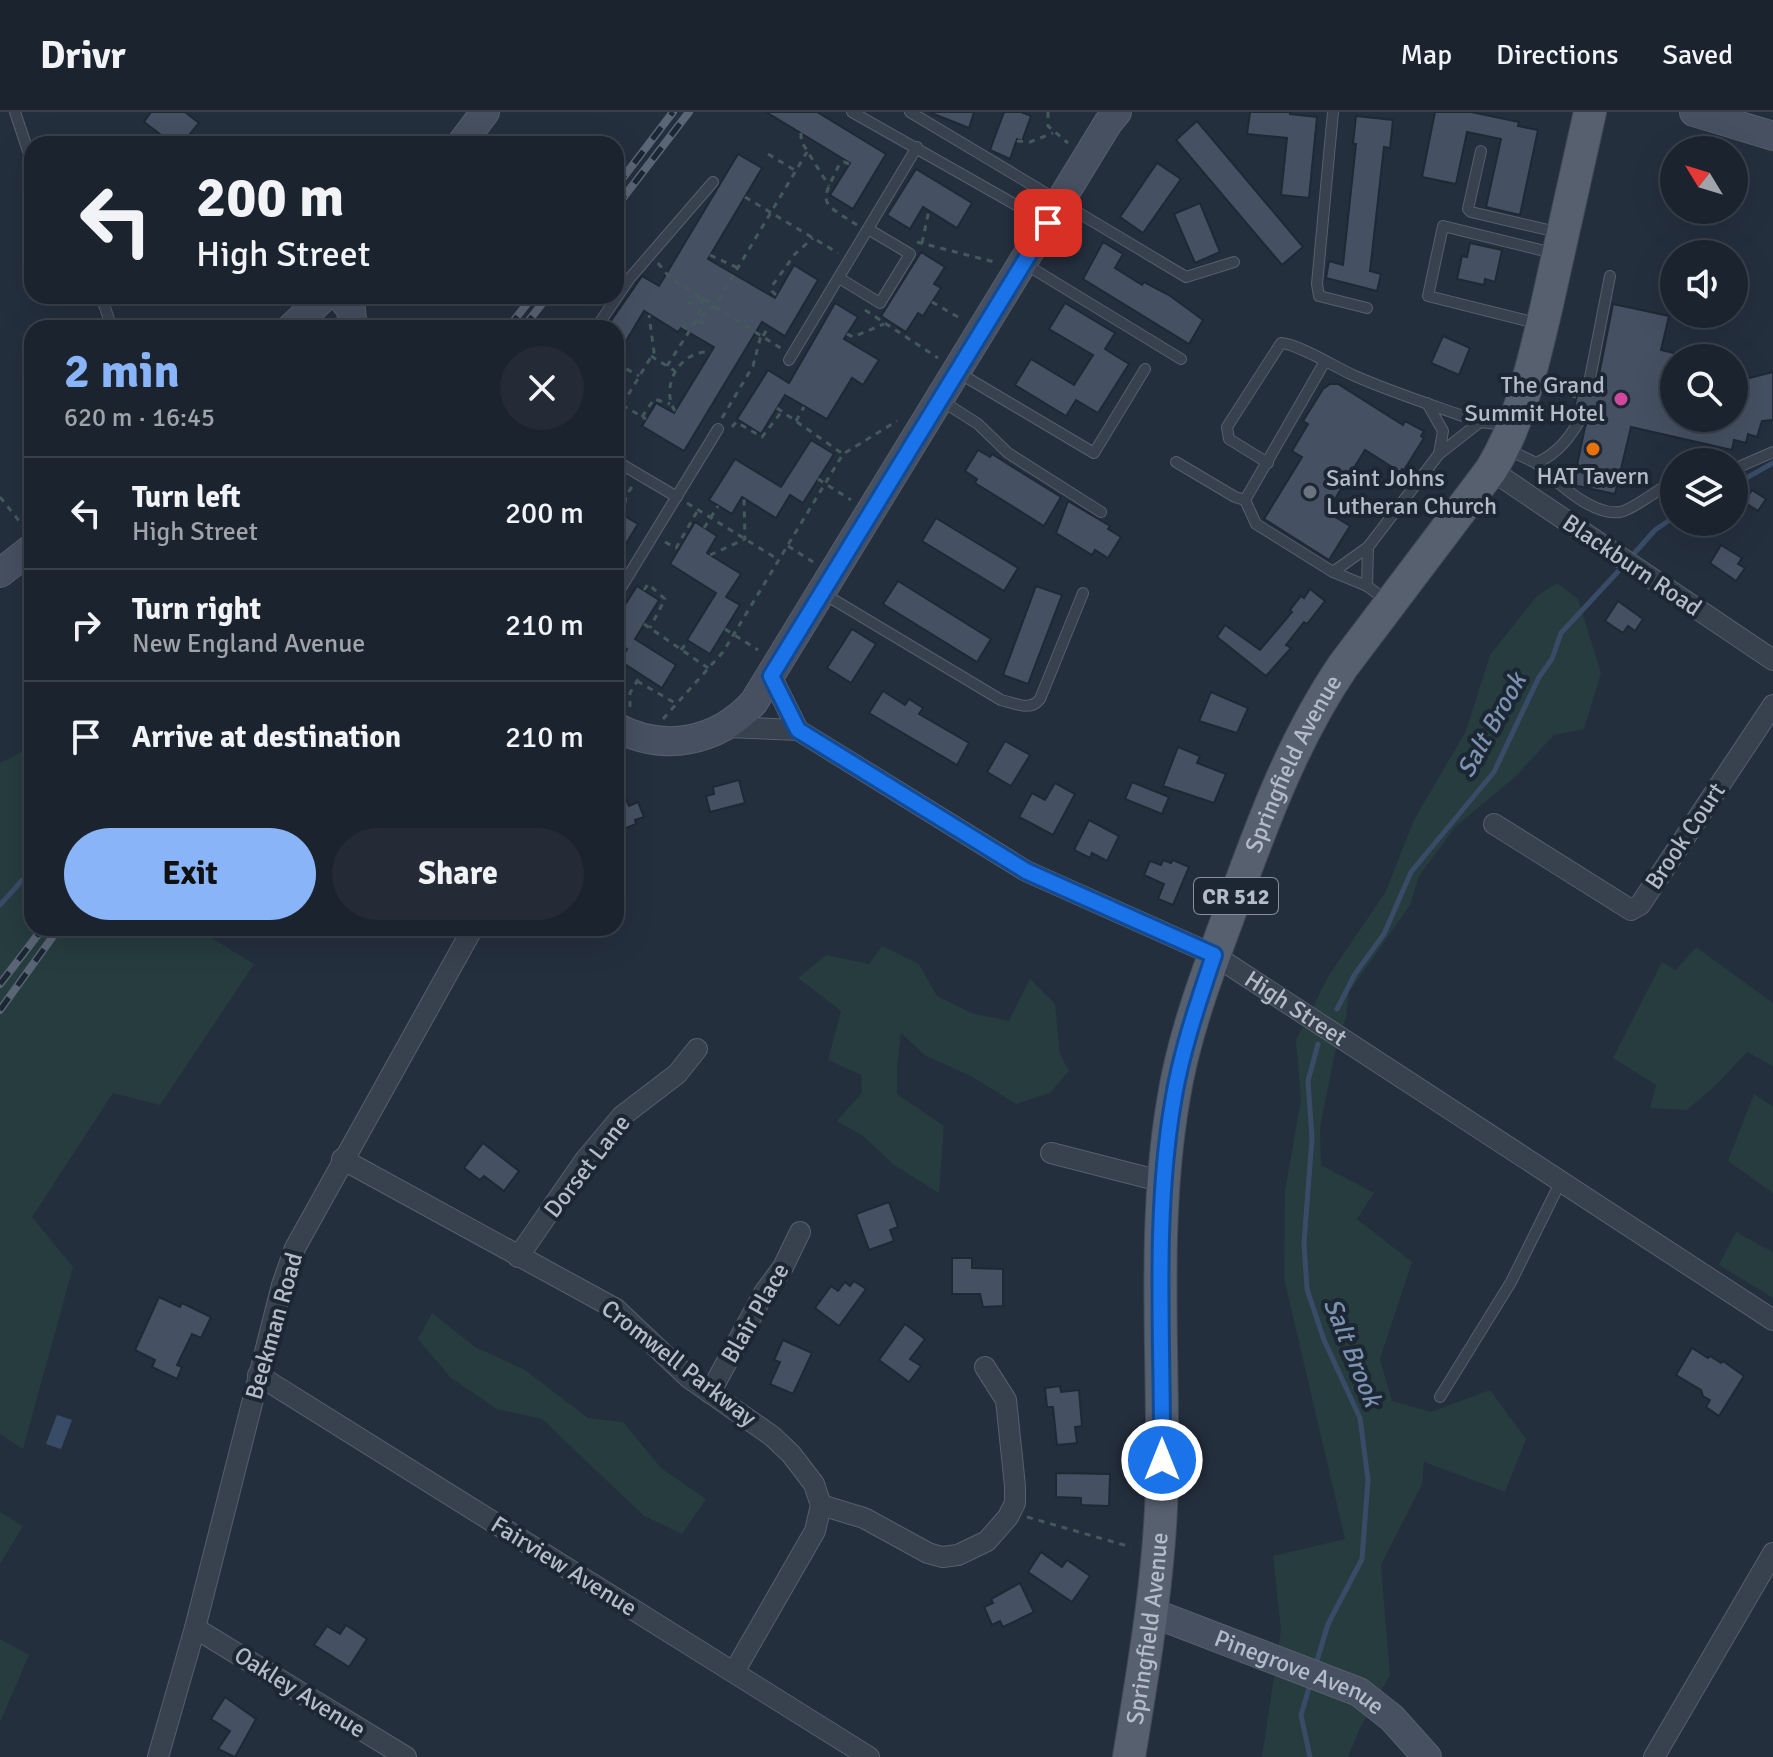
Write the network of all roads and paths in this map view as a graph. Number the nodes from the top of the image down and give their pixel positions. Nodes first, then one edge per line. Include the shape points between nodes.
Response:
1 (15, 112) edge
2 (485, 112) edge
3 (852, 112) edge
4 (910, 112) edge
5 (1048, 112) edge
6 (1117, 112) edge
7 (1333, 112) edge
8 (1590, 112) edge
9 (1694, 112) edge
10 (1740, 112) edge
11 (801, 133) dead end
12 (1053, 133) junction
13 (1773, 135) edge
14 (467, 136) edge
15 (24, 139) edge
16 (1017, 141) dead end
17 (917, 147) junction
18 (1481, 151) dead end
19 (807, 152) junction
20 (768, 154) dead end
21 (1088, 155) junction
22 (849, 164) dead end
23 (796, 171) junction
24 (713, 182) dead end
25 (829, 186) junction
26 (745, 197) dead end
27 (929, 210) dead end
28 (771, 213) junction
29 (1054, 213) junction
30 (868, 229) junction
31 (813, 238) junction
32 (922, 243) junction
33 (1561, 244) junction
34 (903, 250) junction
35 (649, 255) junction
36 (710, 255) dead end
37 (850, 260) junction
38 (1234, 262) dead end
39 (1010, 263) junction
40 (738, 268) junction
41 (1610, 276) dead end
42 (839, 278) junction
43 (624, 286) edge
44 (776, 295) dead end
45 (701, 297) junction
46 (871, 298) junction
47 (932, 302) dead end
48 (316, 304) edge
49 (687, 304) dead end
50 (715, 306) junction
51 (1367, 308) dead end
52 (649, 315) dead end
53 (697, 319) junction
54 (300, 320) edge
55 (963, 320) dead end
56 (884, 324) junction
57 (1542, 324) junction
58 (706, 325) dead end
59 (682, 326) dead end
60 (769, 326) dead end
61 (690, 331) junction
62 (847, 334) dead end
63 (762, 336) junction
64 (711, 352) dead end
65 (651, 356) junction
66 (790, 357) joint
67 (1181, 359) dead end
68 (1324, 363) junction
69 (667, 366) junction
70 (624, 368) edge
71 (1145, 369) dead end
72 (675, 371) junction
73 (957, 372) junction
74 (639, 376) junction
75 (1589, 383) dead end
76 (1555, 393) dead end
77 (1576, 397) dead end
78 (940, 400) junction
79 (624, 402) edge
80 (1427, 403) junction
81 (670, 404) junction
82 (624, 406) edge
83 (804, 407) dead end
84 (777, 408) dead end
85 (675, 411) dead end
86 (782, 411) junction
87 (1582, 416) dead end
88 (904, 417) dead end
89 (796, 421) junction
90 (1480, 422) junction
91 (718, 429) junction
92 (1503, 448) junction
93 (1773, 452) edge
94 (843, 454) junction
95 (1439, 454) junction
96 (1176, 462) dead end
97 (1268, 463) junction
98 (1536, 463) junction
99 (1748, 463) edge
100 (624, 466) edge
101 (639, 475) junction
102 (818, 479) dead end
103 (825, 484) junction
104 (1660, 488) edge
105 (677, 497) junction
106 (744, 498) dead end
107 (1, 500) edge
108 (1245, 500) junction
109 (718, 506) dead end
110 (624, 509) edge
111 (698, 510) junction
112 (1101, 512) dead end
113 (871, 513) junction
114 (710, 518) junction
115 (704, 528) dead end
116 (24, 532) edge
117 (653, 535) junction
118 (745, 539) junction
119 (24, 542) edge
120 (788, 546) junction
121 (1368, 547) junction
122 (710, 555) dead end
123 (779, 560) junction
124 (1333, 572) junction
125 (0, 573) edge
126 (624, 583) edge
127 (828, 584) junction
128 (644, 590) dead end
129 (1083, 593) dead end
130 (1379, 595) junction
131 (644, 624) dead end
132 (650, 628) junction
133 (725, 629) dead end
134 (733, 635) junction
135 (688, 641) dead end
136 (681, 650) junction
137 (1773, 660) edge
138 (766, 664) junction
139 (708, 668) junction
140 (640, 676) dead end
141 (637, 681) junction
142 (676, 704) junction
143 (1773, 705) edge
144 (624, 717) edge
145 (624, 722) edge
146 (656, 726) dead end
147 (726, 727) junction
148 (798, 730) junction
149 (1494, 824) dead end
150 (468, 936) edge
151 (1214, 955) junction
152 (697, 1049) dead end
153 (1051, 1153) dead end
154 (342, 1159) junction
155 (1561, 1181) junction
156 (1164, 1182) junction
157 (800, 1232) dead end
158 (518, 1257) junction
159 (1773, 1320) edge
160 (985, 1367) dead end
161 (258, 1375) junction
162 (710, 1393) junction
163 (1440, 1397) dead end
164 (821, 1505) junction
165 (1011, 1511) junction
166 (1131, 1547) dead end
167 (1773, 1553) edge
168 (1153, 1613) junction
169 (195, 1628) junction
170 (734, 1672) junction
171 (158, 1757) edge
172 (406, 1757) edge
173 (869, 1757) edge
174 (1129, 1757) edge
175 (1427, 1757) edge
176 (1654, 1757) edge

1 - 15 lane
2 - 14 street
3 - 17 lane
4 - 29 lane
5 - 12 path
6 - 21 street, High Street
7 - 51 lane via 1319,296
8 - 33 main road, Springfield Avenue / CR 512
9 - 13 street
10 - 13 street
11 - 19 path
12 - 16 path
12 - 21 path
17 - 29 lane
17 - 30 lane
18 - 33 lane via 1468,209
19 - 23 path
19 - 25 path
20 - 23 path
21 - 29 street, High Street
22 - 25 path via 840,163
23 - 28 path
24 - 35 lane
25 - 30 path via 824,195 828,207
26 - 28 path
27 - 32 path
28 - 31 path
28 - 40 path
29 - 38 lane via 1186,277
29 - 39 street, High Street
30 - 34 lane
30 - 37 lane
31 - 37 path
31 - 44 path via 772,286
32 - 34 path via 910,240
32 - 39 path
33 - 57 main road, Springfield Avenue / CR 512
33 - 57 lane via 1443,226 1428,296
34 - 46 lane via 910,254 880,303
35 - 43 lane
35 - 45 path via 670,278
36 - 40 path
37 - 42 lane
39 - 67 lane
39 - 73 street, High Street
40 - 50 path
41 - 75 lane
42 - 46 lane
42 - 66 lane
45 - 49 path
45 - 50 path
45 - 53 path
46 - 56 path via 864,312
47 - 55 path
48 - 54 street
50 - 53 path
50 - 63 path
52 - 65 path
53 - 58 path
53 - 61 path
56 - 62 path via 853,337
56 - 73 path
57 - 92 main road, Springfield Avenue / CR 512
59 - 61 path
60 - 63 path
61 - 69 path
63 - 66 path
63 - 91 path via 753,366
64 - 72 path via 694,354
65 - 69 path
65 - 74 path
68 - 80 lane
68 - 97 lane
68 - 97 lane via 1281,343 1227,427 1229,439
69 - 72 path
70 - 74 path
71 - 73 lane via 1094,453
72 - 81 path
73 - 78 street, High Street
74 - 79 path
76 - 77 path
78 - 112 lane via 978,424 1008,453
78 - 113 street, High Street
80 - 90 lane
80 - 95 lane via 1443,431
81 - 82 path via 654,399 644,418
81 - 85 path
83 - 89 path
84 - 86 path
86 - 89 path
86 - 91 path via 762,437 736,422 731,429
87 - 98 lane via 1562,446
88 - 94 path
89 - 94 path
90 - 92 lane
90 - 95 lane
91 - 105 lane
92 - 98 lane
92 - 130 main road, Springfield Avenue / CR 512
92 - 137 street, Blackburn Road via 1625,562
93 - 99 lane
94 - 103 path
95 - 121 lane
96 - 108 lane
97 - 108 lane
98 - 104 lane via 1568,492 1600,509 1621,512
100 - 101 lane
101 - 105 lane
101 - 110 path
102 - 103 path
103 - 113 path
103 - 120 path
105 - 111 path
105 - 117 lane
106 - 118 path
107 - 116 path
108 - 124 lane via 1256,524
109 - 114 path
111 - 114 path
111 - 117 path via 676,548
113 - 127 street, High Street
114 - 115 path
114 - 118 path
117 - 126 lane
118 - 122 path
118 - 123 path
119 - 125 street
120 - 123 path
120 - 127 path
121 - 124 lane
121 - 130 lane
123 - 134 path
124 - 130 lane
127 - 129 lane via 1001,700 1029,707 1040,699
127 - 138 street, High Street
128 - 132 path via 648,584 665,599
130 - 151 main road, Springfield Avenue / CR 512 via 1300,737
131 - 132 path
132 - 136 path
133 - 134 path
134 - 138 path
134 - 139 path
135 - 136 path
136 - 139 path
138 - 147 street, High Street via 754,702
138 - 148 street
139 - 142 path
140 - 141 path
141 - 142 path
141 - 144 path
142 - 146 path
143 - 149 street, Brook Court via 1640,905 1631,910
145 - 147 street, High Street via 644,739 668,742
147 - 148 street, High Street
148 - 151 street, High Street via 1026,871
150 - 154 street, Beekman Road
151 - 155 street, High Street
151 - 156 main road, Springfield Avenue / CR 512 via 1173,1101
152 - 158 street, Dorset Lane via 677,1074 622,1116
153 - 156 street
154 - 158 street, Cromwell Parkway
154 - 161 street, Beekman Road via 295,1248
155 - 159 street, High Street
155 - 163 lane via 1511,1282
156 - 168 main road, Springfield Avenue / CR 512 via 1162,1485
157 - 162 street, Blair Place
158 - 162 street, Cromwell Parkway via 616,1309
160 - 165 street via 1006,1400 1015,1486
161 - 169 street, Beekman Road
161 - 170 street, Fairview Avenue
162 - 164 street, Cromwell Parkway via 791,1454 814,1484
164 - 165 street via 864,1518 942,1557 987,1541
164 - 170 street via 801,1558
165 - 166 path
167 - 176 street
168 - 174 main road, Springfield Avenue / CR 512
168 - 175 street, Pinegrove Avenue via 1359,1692 1392,1718
169 - 171 street, Beekman Road
169 - 172 street, Oakley Avenue
170 - 173 street, Fairview Avenue

